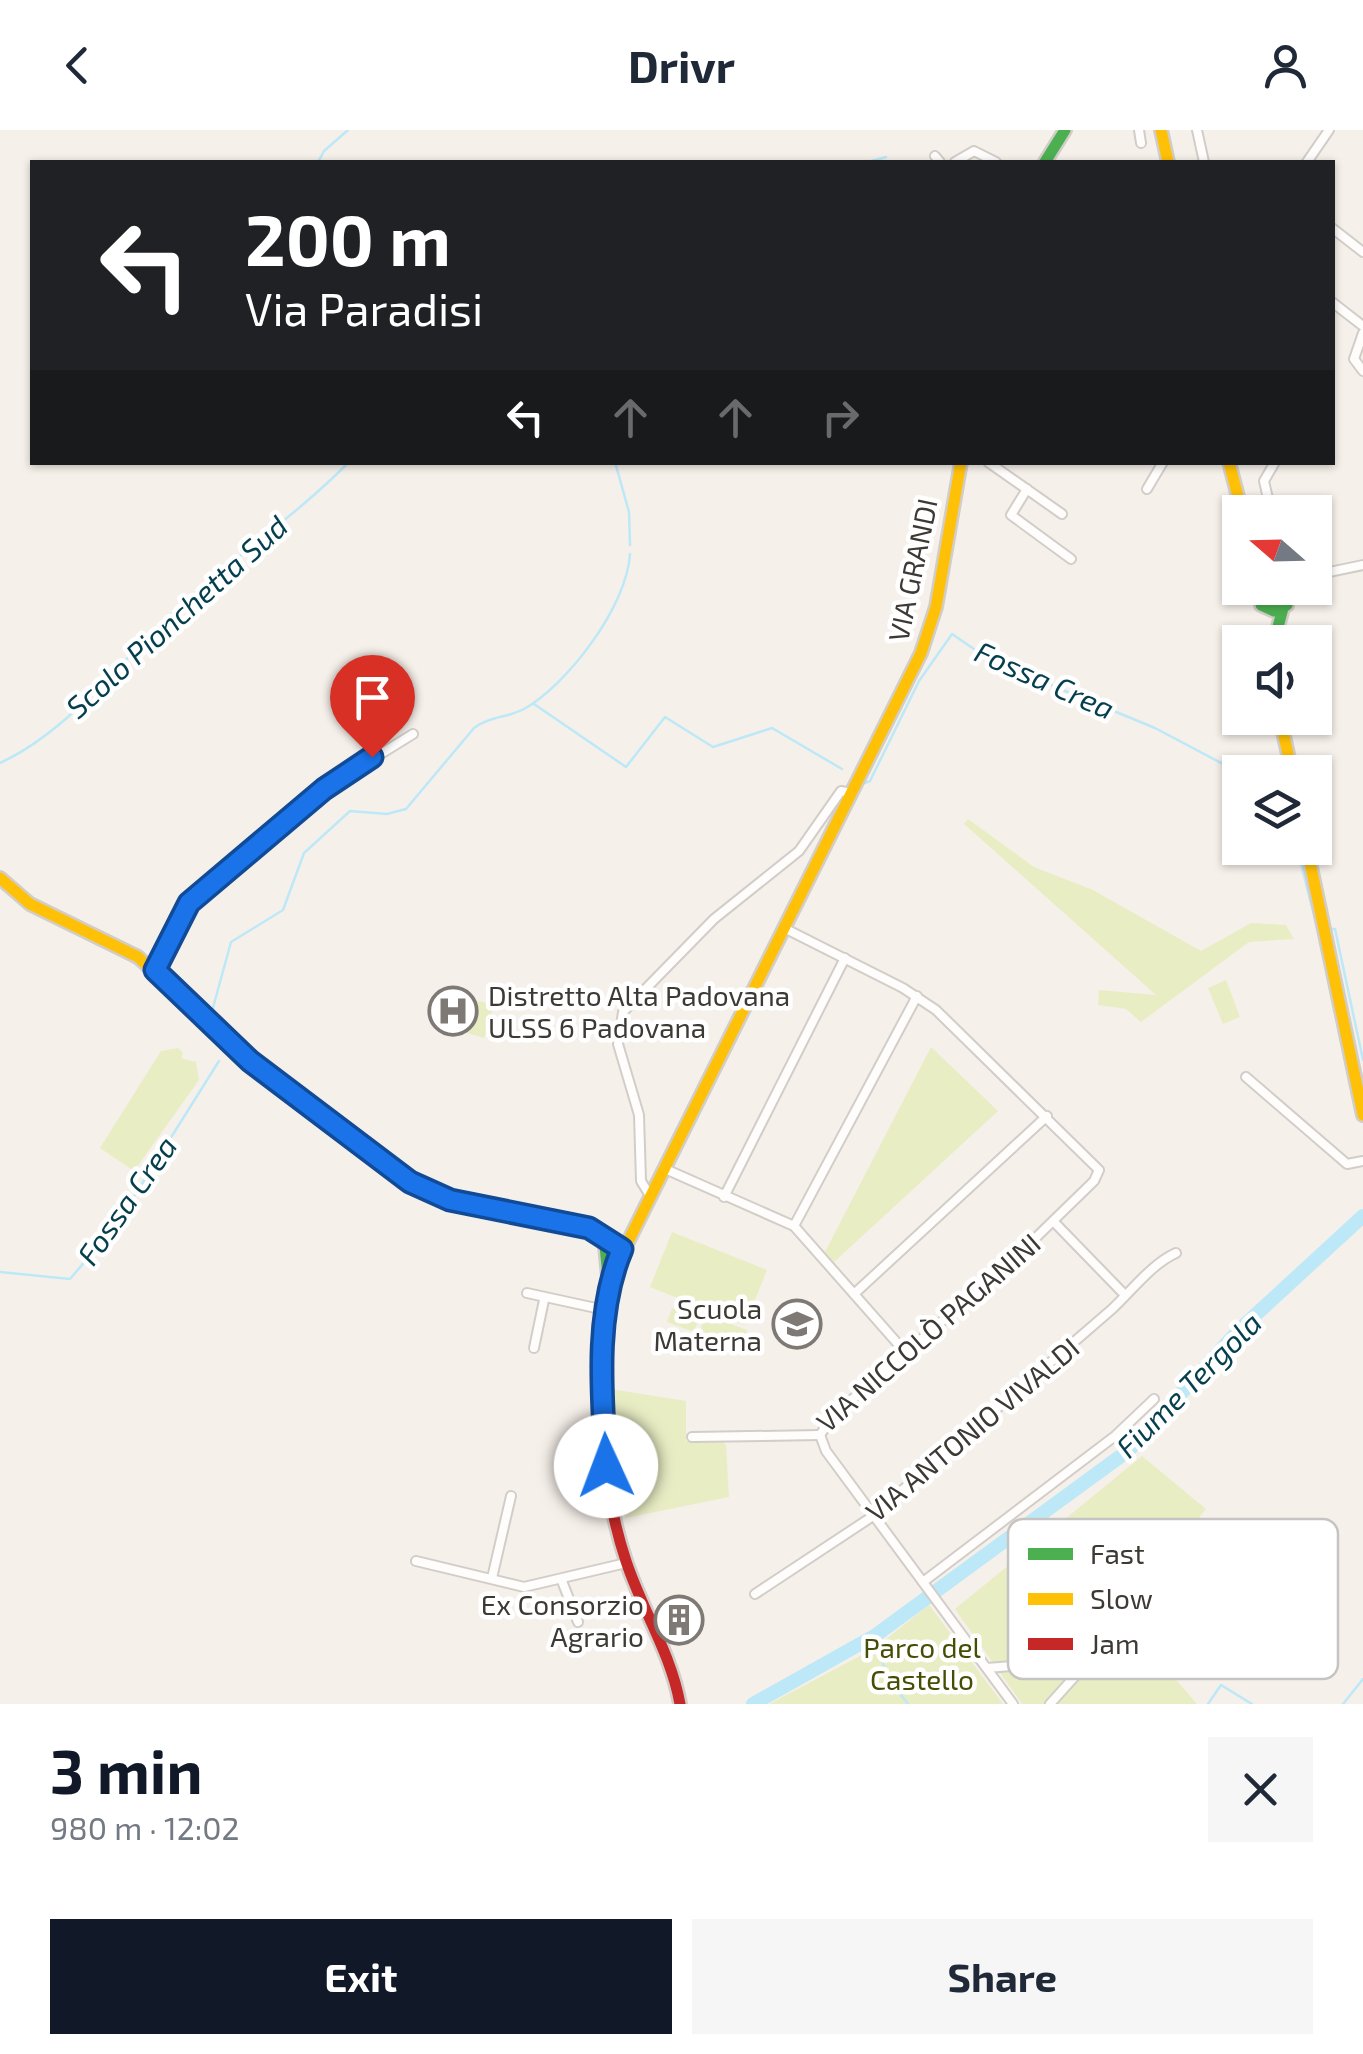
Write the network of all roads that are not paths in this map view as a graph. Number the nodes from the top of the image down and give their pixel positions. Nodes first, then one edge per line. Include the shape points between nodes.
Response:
1 (1065, 130) edge
2 (1139, 130) edge
3 (1161, 130) edge
4 (1197, 130) edge
5 (1330, 130) edge
6 (1144, 141) dead end
7 (958, 160) edge
8 (992, 160) edge
9 (1046, 160) edge
10 (1168, 160) edge
11 (1204, 160) edge
12 (1308, 160) edge
13 (1335, 230) edge
14 (1363, 252) edge
15 (1335, 305) edge
16 (1363, 329) edge
17 (1363, 371) edge
18 (959, 465) edge
19 (992, 465) edge
20 (1161, 465) edge
21 (1230, 465) edge
22 (1273, 465) edge
23 (1147, 488) dead end
24 (1028, 489) junction
25 (1238, 495) edge
26 (1267, 495) edge
27 (1062, 514) dead end
28 (1071, 559) dead end
29 (1363, 565) edge
30 (1332, 571) edge
31 (1263, 605) edge
32 (1285, 605) edge
33 (1266, 608) junction
34 (1283, 608) junction
35 (1269, 625) edge
36 (1278, 625) edge
37 (413, 734) dead end
38 (851, 793) junction
39 (1311, 865) edge
40 (0, 878) edge
41 (784, 928) junction
42 (845, 958) junction
43 (155, 970) junction
44 (917, 996) junction
45 (1246, 1077) dead end
46 (1363, 1115) edge
47 (1047, 1116) junction
48 (1363, 1161) edge
49 (663, 1168) junction
50 (649, 1194) junction
51 (724, 1197) junction
52 (1054, 1222) junction
53 (794, 1226) junction
54 (604, 1236) junction
55 (622, 1249) junction
56 (1176, 1253) dead end
57 (610, 1280) junction
58 (1123, 1292) junction
59 (526, 1294) dead end
60 (854, 1294) junction
61 (544, 1300) junction
62 (605, 1310) junction
63 (534, 1348) dead end
64 (906, 1354) junction
65 (1154, 1399) dead end
66 (820, 1435) junction
67 (692, 1437) dead end
68 (511, 1496) dead end
69 (873, 1516) junction
70 (1009, 1519) edge
71 (1008, 1520) edge
72 (416, 1561) dead end
73 (626, 1563) junction
74 (492, 1578) junction
75 (562, 1581) junction
76 (925, 1585) junction
77 (755, 1594) dead end
78 (578, 1622) dead end
79 (1008, 1666) edge
80 (987, 1668) junction
81 (1072, 1679) edge
82 (680, 1704) edge
83 (1013, 1704) edge
84 (1050, 1704) edge

1 - 9 main road
2 - 6 street
3 - 10 main road
4 - 11 street
5 - 12 street
7 - 8 street via 974,150
13 - 14 street
15 - 16 street
16 - 17 street via 1354,359
18 - 38 main road, VIA GRANDI via 930,631
19 - 24 street
20 - 23 street
21 - 25 main road
22 - 26 street via 1264,482
24 - 27 street
24 - 28 street via 1012,515
29 - 30 street
31 - 33 main road
32 - 34 main road
33 - 34 main road
33 - 35 main road
34 - 36 main road
37 - 43 street via 324,789 189,903
38 - 41 main road, VIA GRANDI
38 - 50 street via 841,791 799,850 714,919 624,1012 618,1044 639,1114 640,1181
39 - 46 main road
40 - 43 main road via 30,904
41 - 42 street
41 - 49 main road, VIA GRANDI
42 - 44 street
42 - 51 street
43 - 54 main road via 250,1061 410,1182 450,1200
44 - 47 street
44 - 53 street
45 - 48 street via 1347,1164
47 - 52 street, VIA NICCOLÒ PAGANINI via 1098,1164 1094,1180
47 - 60 street
49 - 50 main road, VIA GRANDI
49 - 51 street
50 - 55 main road, VIA GRANDI
51 - 53 street
52 - 58 street
52 - 64 street, VIA NICCOLÒ PAGANINI
53 - 60 street
54 - 55 main road
54 - 57 main road
55 - 57 main road, VIA GRANDI
56 - 58 street, VIA ANTONIO VIVALDI
57 - 62 main road
58 - 69 street, VIA ANTONIO VIVALDI
59 - 61 street
60 - 64 street
61 - 62 street
61 - 63 street
62 - 73 main road via 606,1466
64 - 66 street, VIA NICCOLÒ PAGANINI
65 - 70 street
66 - 67 street, VIA NICCOLÒ PAGANINI
66 - 69 street
68 - 74 street
69 - 76 street
69 - 77 street, VIA ANTONIO VIVALDI
71 - 76 street
72 - 74 street
73 - 75 street
73 - 82 main road
74 - 75 street via 524,1587
75 - 78 street
76 - 80 street
79 - 80 street
80 - 83 street
81 - 84 street

